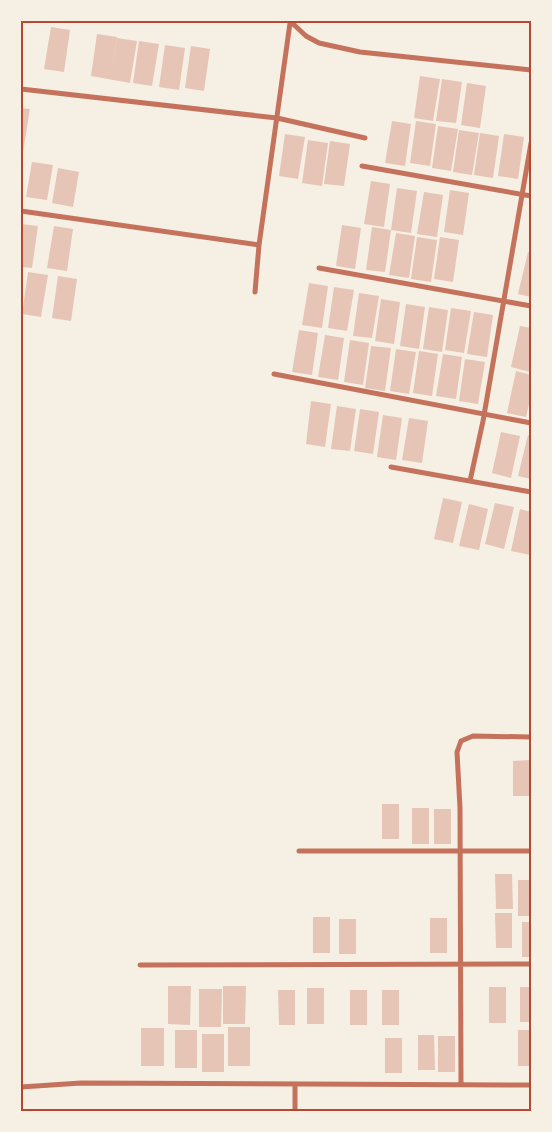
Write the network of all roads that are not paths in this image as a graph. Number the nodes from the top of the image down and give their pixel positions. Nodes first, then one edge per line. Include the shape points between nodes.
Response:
1 (290, 22) edge
2 (531, 70) edge
3 (21, 89) edge
4 (277, 118) junction
5 (365, 138) dead end
6 (531, 142) edge
7 (362, 166) dead end
8 (522, 194) junction
9 (531, 196) edge
10 (21, 211) edge
11 (259, 245) junction
12 (319, 268) dead end
13 (255, 292) dead end
14 (504, 301) junction
15 (531, 306) edge
16 (274, 374) dead end
17 (484, 414) junction
18 (531, 423) edge
19 (391, 467) dead end
20 (470, 481) junction
21 (531, 492) edge
22 (531, 737) edge
23 (460, 850) junction
24 (299, 851) dead end
25 (531, 851) edge
26 (460, 963) junction
27 (531, 964) edge
28 (140, 965) dead end
29 (295, 1085) junction
30 (461, 1085) junction
31 (531, 1085) edge
32 (21, 1087) edge
33 (295, 1111) edge

1 - 2 street via 319,43 360,52
1 - 4 street
3 - 4 street
4 - 5 street
4 - 11 street
6 - 8 street
7 - 8 street
8 - 9 street
8 - 14 street
10 - 11 street
11 - 13 street
12 - 14 street
14 - 15 street
14 - 17 street
16 - 17 street
17 - 18 street
17 - 20 street
19 - 20 street
20 - 21 street
22 - 23 street via 473,736 462,741 458,752
23 - 24 street
23 - 25 street
23 - 26 street
26 - 27 street
26 - 28 street
26 - 30 street
29 - 30 street
29 - 32 street via 81,1083
29 - 33 street
30 - 31 street

